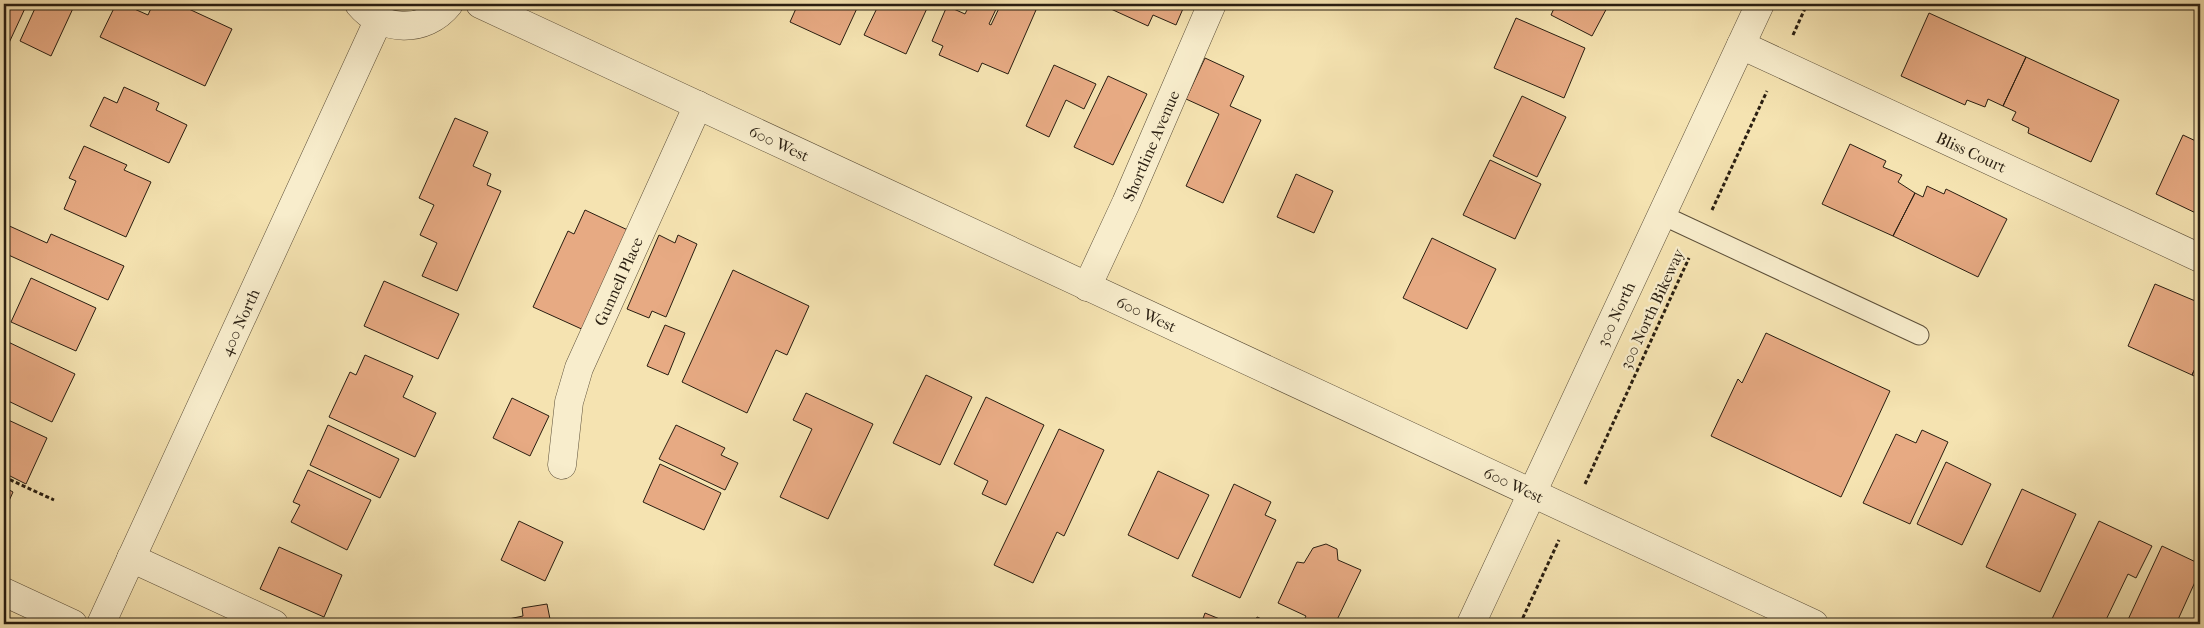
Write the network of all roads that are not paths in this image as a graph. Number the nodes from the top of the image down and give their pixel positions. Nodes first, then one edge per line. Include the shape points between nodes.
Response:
1 (449, 4) edge
2 (480, 4) edge
3 (1212, 4) edge
4 (1760, 4) edge
5 (369, 12) edge
6 (1741, 46) junction
7 (698, 105) junction
8 (1662, 215) junction
9 (2200, 258) edge
10 (1087, 287) junction
11 (1919, 335) dead end
12 (562, 465) dead end
13 (1532, 494) junction
14 (131, 558) junction
15 (4, 592) edge
16 (73, 624) edge
17 (101, 624) edge
18 (274, 624) edge
19 (1472, 624) edge
20 (1814, 624) edge

1 - 5 street via 437,16 408,26 393,25
2 - 7 street, 600 West
3 - 10 street, Shortline Avenue
4 - 6 street, 300 North
5 - 14 street, 400 North
6 - 8 street, 300 North
6 - 9 street, Bliss Court
7 - 10 street, 600 West
7 - 12 street, Gunnell Place via 579,368 569,402
8 - 11 lane
8 - 13 street, 300 North
10 - 13 street, 600 West
13 - 19 street, 300 North
13 - 20 street, 600 West
14 - 17 street, 400 North
14 - 18 street
15 - 16 street

